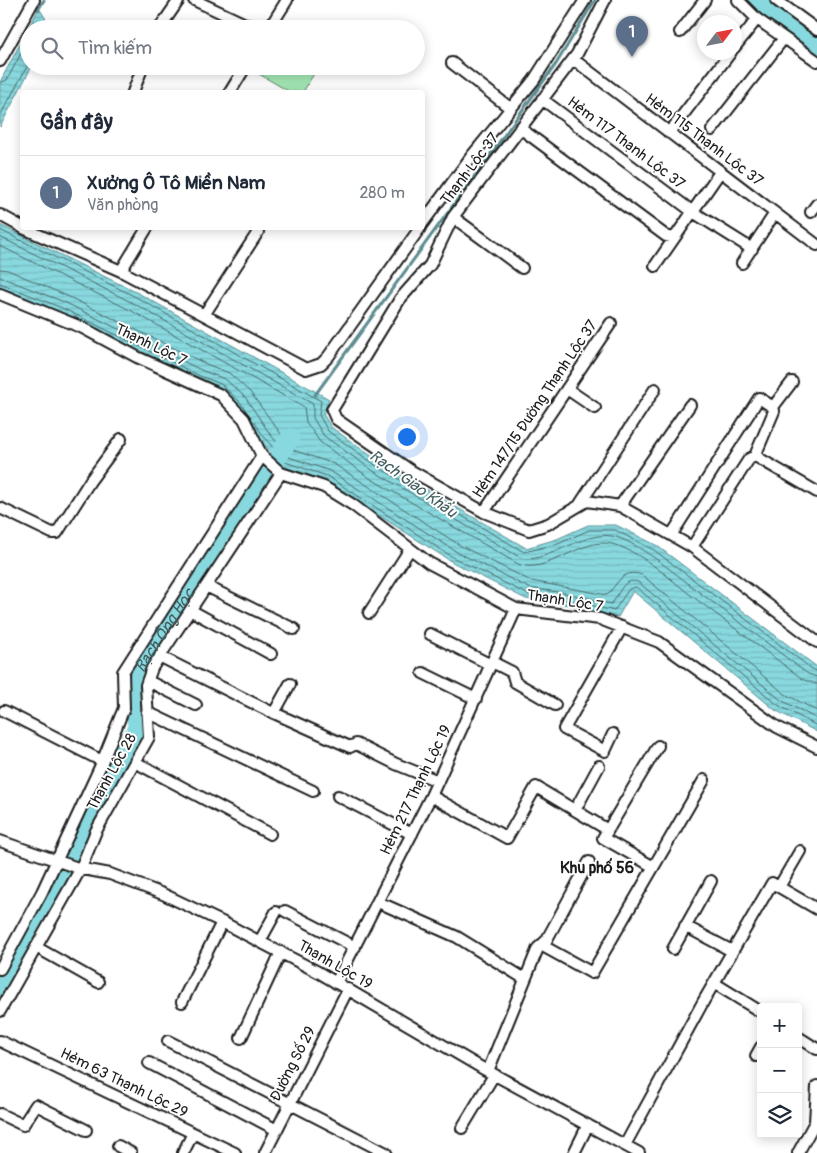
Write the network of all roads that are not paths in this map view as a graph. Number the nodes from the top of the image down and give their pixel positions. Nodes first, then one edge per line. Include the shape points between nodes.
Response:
1 (34, 0) edge
2 (179, 0) edge
3 (194, 0) edge
4 (287, 0) edge
5 (585, 0) edge
6 (605, 0) edge
7 (705, 0) edge
8 (738, 0) edge
9 (776, 0) edge
10 (757, 19) junction
11 (23, 20) edge
12 (165, 20) edge
13 (237, 20) edge
14 (275, 20) edge
15 (20, 25) edge
16 (817, 30) edge
17 (680, 32) dead end
18 (0, 37) edge
19 (742, 38) edge
20 (784, 38) junction
21 (10, 43) junction
22 (572, 59) junction
23 (725, 60) edge
24 (0, 61) edge
25 (817, 61) edge
26 (452, 63) dead end
27 (140, 75) edge
28 (240, 75) edge
29 (134, 90) edge
30 (231, 90) edge
31 (542, 99) junction
32 (510, 108) junction
33 (520, 128) junction
34 (712, 130) dead end
35 (669, 133) junction
36 (720, 172) junction
37 (693, 212) junction
38 (776, 213) junction
39 (0, 215) edge
40 (453, 217) junction
41 (425, 220) edge
42 (20, 225) edge
43 (30, 230) edge
44 (146, 230) edge
45 (418, 230) edge
46 (258, 232) dead end
47 (674, 238) junction
48 (817, 245) edge
49 (752, 249) junction
50 (742, 263) dead end
51 (655, 266) dead end
52 (522, 268) dead end
53 (121, 271) junction
54 (0, 294) edge
55 (204, 315) junction
56 (611, 323) dead end
57 (792, 382) dead end
58 (655, 389) dead end
59 (568, 390) junction
60 (690, 405) dead end
61 (773, 407) junction
62 (595, 408) dead end
63 (121, 440) dead end
64 (262, 456) junction
65 (754, 456) junction
66 (282, 473) junction
67 (817, 492) edge
68 (580, 505) junction
69 (620, 506) junction
70 (0, 508) edge
71 (484, 512) junction
72 (672, 534) junction
73 (692, 547) junction
74 (410, 549) junction
75 (208, 587) junction
76 (516, 609) junction
77 (192, 610) junction
78 (370, 613) dead end
79 (622, 627) junction
80 (294, 629) dead end
81 (430, 634) dead end
82 (817, 642) edge
83 (271, 654) dead end
84 (161, 657) junction
85 (493, 664) junction
86 (423, 673) dead end
87 (148, 681) junction
88 (290, 684) dead end
89 (476, 699) junction
90 (196, 705) dead end
91 (555, 705) dead end
92 (4, 711) dead end
93 (269, 711) dead end
94 (147, 712) junction
95 (613, 734) dead end
96 (658, 746) dead end
97 (817, 747) edge
98 (102, 761) junction
99 (135, 762) junction
100 (599, 766) dead end
101 (704, 780) dead end
102 (438, 781) junction
103 (313, 791) dead end
104 (338, 796) dead end
105 (432, 796) junction
106 (575, 810) junction
107 (608, 830) junction
108 (270, 834) dead end
109 (412, 834) junction
110 (0, 841) edge
111 (800, 851) dead end
112 (57, 861) junction
113 (589, 862) dead end
114 (652, 866) junction
115 (80, 868) junction
116 (711, 880) dead end
117 (779, 887) junction
118 (378, 902) junction
119 (817, 909) edge
120 (222, 922) junction
121 (686, 926) junction
122 (260, 941) junction
123 (541, 945) junction
124 (355, 947) junction
125 (36, 948) junction
126 (673, 949) dead end
127 (732, 951) junction
128 (281, 952) junction
129 (0, 970) edge
130 (525, 979) junction
131 (98, 982) dead end
132 (336, 982) junction
133 (714, 983) junction
134 (348, 990) junction
135 (182, 1002) dead end
136 (757, 1010) edge
137 (0, 1011) edge
138 (241, 1038) dead end
139 (802, 1039) edge
140 (0, 1041) edge
141 (168, 1041) dead end
142 (817, 1049) edge
143 (149, 1063) dead end
144 (491, 1073) junction
145 (817, 1088) edge
146 (290, 1104) junction
147 (0, 1114) edge
148 (588, 1125) junction
149 (462, 1128) dead end
150 (86, 1130) dead end
151 (277, 1130) junction
152 (193, 1133) junction
153 (625, 1145) junction
154 (118, 1146) dead end
155 (270, 1152) edge
156 (131, 1153) edge
157 (183, 1153) edge
158 (235, 1153) edge
159 (386, 1153) edge
160 (574, 1153) edge
161 (639, 1153) edge
162 (798, 1153) edge

1 - 11 street
2 - 12 street
3 - 13 street
4 - 14 street
5 - 32 street via 534,80
6 - 22 street, Thạnh Lộc 37
7 - 17 street
8 - 10 street
9 - 16 street
10 - 19 street
10 - 20 street
15 - 21 street
18 - 21 street
20 - 25 street
20 - 34 street
21 - 24 street
22 - 31 street, Thạnh Lộc 37
22 - 35 street, Hẻm 115 Thạnh Lộc 37
23 - 35 street
26 - 32 street
27 - 29 street
28 - 30 street
31 - 33 street, Thạnh Lộc 37
31 - 37 street, Hẻm 117 Thạnh Lộc 37
32 - 41 street
33 - 40 street, Thạnh Lộc 37
33 - 47 street via 666,236
35 - 36 street, Hẻm 115 Thạnh Lộc 37
36 - 37 street
36 - 38 street, Hẻm 115 Thạnh Lộc 37
37 - 47 street
37 - 49 street, Hẻm 117 Thạnh Lộc 37
38 - 48 street, Hẻm 115 Thạnh Lộc 37
38 - 49 street
39 - 42 street
40 - 52 street
40 - 71 street, Thạnh Lộc 37 via 430,265 400,299 332,410 336,419 410,470
43 - 53 street
44 - 53 street
45 - 55 street via 328,357 315,367 306,369
46 - 55 street
47 - 51 street
49 - 50 street
53 - 55 street
54 - 64 street, Thạnh Lộc 7 via 83,328 137,357 221,395 244,419
56 - 59 street, Hẻm 147/15 Đường Thạnh Lộc 37
57 - 61 street
58 - 68 street
59 - 62 street
59 - 71 street, Hẻm 147/15 Đường Thạnh Lộc 37
60 - 69 street
61 - 65 street
61 - 72 street via 761,398 755,402 731,445
63 - 70 street via 57,533
64 - 66 street
64 - 98 street, Thạnh Lộc 28 via 123,672 124,708
65 - 67 street
65 - 73 street
66 - 74 street, Thạnh Lộc 7 via 324,487
66 - 75 street, Thạnh Lộc 28
68 - 69 street via 587,501
68 - 71 street via 548,524 529,530
69 - 72 street
72 - 73 street
73 - 82 street
74 - 76 street, Thạnh Lộc 7 via 428,563
74 - 78 street
75 - 77 street, Thạnh Lộc 28
75 - 80 street
76 - 79 street, Thạnh Lộc 7 via 600,619
76 - 85 street, Hẻm 217 Thạnh Lộc 19
77 - 83 street
77 - 84 street, Thạnh Lộc 28
79 - 95 street via 564,729 605,751
79 - 97 street, Thạnh Lộc 7 via 659,642 777,727
81 - 85 street
84 - 87 street, Thạnh Lộc 28 via 152,668
84 - 93 street
85 - 89 street, Hẻm 217 Thạnh Lộc 19
85 - 91 street via 512,672 515,682
86 - 89 street
87 - 90 street
87 - 94 street, Thạnh Lộc 28
88 - 102 street via 274,713 350,747 356,744
89 - 102 street, Hẻm 217 Thạnh Lộc 19
92 - 98 street
94 - 99 street, Thạnh Lộc 28 via 149,737
94 - 103 street
96 - 107 street
98 - 112 street, Thạnh Lộc 28
99 - 108 street
99 - 115 street, Thạnh Lộc 28 via 96,831
100 - 106 street
101 - 114 street
102 - 105 street, Hẻm 217 Thạnh Lộc 19
104 - 109 street
105 - 106 street via 507,838 536,787
105 - 109 street, Hẻm 217 Thạnh Lộc 19
106 - 107 street
107 - 114 street via 603,838
109 - 118 street, Hẻm 217 Thạnh Lộc 19
110 - 112 street, Thạnh Lộc 19
111 - 117 street
112 - 115 street, Thạnh Lộc 19
112 - 129 street, Thạnh Lộc 28
113 - 123 street
114 - 123 street via 592,973
115 - 120 street, Thạnh Lộc 19 via 110,874 163,894
115 - 125 street, Thạnh Lộc 28
116 - 121 street
117 - 119 street
117 - 127 street via 772,883
118 - 124 street, Hẻm 217 Thạnh Lộc 19
118 - 130 street via 457,938
120 - 122 street, Thạnh Lộc 19
120 - 135 street
121 - 126 street
121 - 127 street
122 - 124 street via 280,912
122 - 128 street, Thạnh Lộc 19
123 - 130 street
124 - 132 street, Hẻm 217 Thạnh Lộc 19
125 - 131 street
125 - 137 street, Thạnh Lộc 28
127 - 133 street
128 - 132 street, Thạnh Lộc 19
128 - 138 street
130 - 144 street
132 - 134 street, Thạnh Lộc 19
133 - 136 street
133 - 153 street
134 - 144 street, Thạnh Lộc 19
134 - 146 street, Đường Số 29
139 - 142 street
140 - 152 street, Hẻm 63 Thạnh Lộc 29
141 - 146 street
143 - 151 street
144 - 148 street, Thạnh Lộc 19
144 - 149 street
145 - 162 street via 815,1122
146 - 151 street, Đường Số 29
146 - 159 street
147 - 150 street via 23,1125 36,1105
148 - 153 street, Thạnh Lộc 19
148 - 160 street
151 - 155 street, Đường Số 29
152 - 157 street
152 - 158 street, Hẻm 63 Thạnh Lộc 29
153 - 161 street, Thạnh Lộc 19
154 - 156 street

